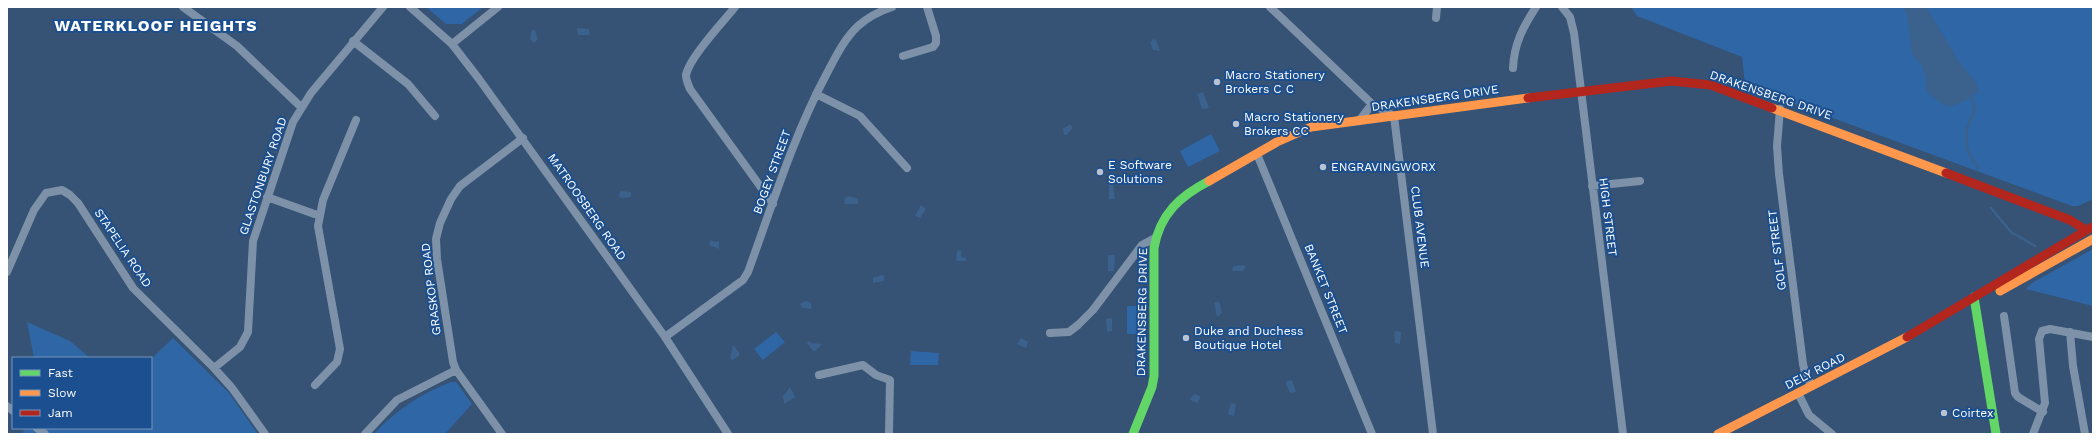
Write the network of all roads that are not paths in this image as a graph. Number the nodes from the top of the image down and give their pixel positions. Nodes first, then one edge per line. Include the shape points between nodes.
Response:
1 (183, 7) edge
2 (383, 7) edge
3 (410, 7) edge
4 (498, 7) edge
5 (735, 7) edge
6 (892, 7) edge
7 (927, 7) edge
8 (1270, 7) edge
9 (1437, 7) edge
10 (1536, 7) edge
11 (1562, 7) edge
12 (1436, 18) dead end
13 (353, 41) junction
14 (452, 44) junction
15 (903, 56) dead end
16 (1514, 68) dead end
17 (1580, 91) junction
18 (816, 94) junction
19 (1372, 104) junction
20 (301, 107) junction
21 (1780, 109) junction
22 (435, 116) dead end
23 (1394, 116) junction
24 (356, 120) dead end
25 (1358, 121) junction
26 (523, 138) junction
27 (1257, 154) junction
28 (907, 168) dead end
29 (1640, 181) dead end
30 (1592, 186) junction
31 (267, 198) junction
32 (773, 204) junction
33 (320, 216) junction
34 (2091, 229) edge
35 (1155, 238) junction
36 (2093, 239) edge
37 (2061, 258) junction
38 (7, 272) edge
39 (1974, 302) junction
40 (2004, 316) dead end
41 (2070, 332) junction
42 (1050, 333) dead end
43 (665, 337) junction
44 (2093, 337) edge
45 (214, 368) junction
46 (456, 370) junction
47 (819, 375) dead end
48 (315, 385) dead end
49 (1812, 385) junction
50 (1798, 393) junction
51 (2043, 412) junction
52 (265, 434) edge
53 (365, 434) edge
54 (502, 434) edge
55 (728, 434) edge
56 (889, 434) edge
57 (1132, 434) edge
58 (1372, 434) edge
59 (1433, 434) edge
60 (1623, 434) edge
61 (1718, 434) edge
62 (1832, 434) edge
63 (1996, 434) edge
64 (2033, 434) edge
65 (2085, 434) edge

1 - 20 street via 238,46
2 - 13 street, GLASTONBURY ROAD
3 - 14 street, MATROOSBERG ROAD
4 - 14 street
5 - 32 street via 695,58 688,69 686,81 694,96
6 - 18 street, BOGEY STREET via 857,27 838,53
7 - 15 street via 936,43
8 - 19 street
9 - 12 street
10 - 16 street via 1516,43
11 - 17 street, HIGH STREET via 1572,22
13 - 20 street, GLASTONBURY ROAD
13 - 22 street via 408,84
14 - 26 street, MATROOSBERG ROAD
17 - 21 street, DRAKENSBERG DRIVE via 1685,81 1711,85
17 - 23 street, DRAKENSBERG DRIVE
17 - 30 street, HIGH STREET
18 - 28 street via 860,116
18 - 32 street, BOGEY STREET via 790,154
19 - 23 street
19 - 25 street, DRAKENSBERG DRIVE
20 - 31 street, GLASTONBURY ROAD via 283,146
21 - 34 street, DRAKENSBERG DRIVE
21 - 49 street, GOLF STREET via 1777,146 1779,174 1803,364 1806,377
23 - 25 street, DRAKENSBERG DRIVE
23 - 59 street, CLUB AVENUE
24 - 33 street via 323,200
25 - 27 street, DRAKENSBERG DRIVE via 1311,127
26 - 43 street, MATROOSBERG ROAD
26 - 46 street, GRASKOP ROAD via 460,186 451,199 437,235 437,259 450,351
27 - 35 street, DRAKENSBERG DRIVE via 1180,200 1166,216
27 - 58 street, BANKET STREET
29 - 30 street
30 - 60 street, HIGH STREET
31 - 33 street
31 - 45 street, GLASTONBURY ROAD via 252,247 248,332 240,347
32 - 43 street, BOGEY STREET via 743,280
33 - 48 street via 318,226 340,349 337,362
34 - 37 street
34 - 39 street, DELY ROAD
35 - 42 street via 1142,245 1078,325 1069,332
35 - 57 street, DRAKENSBERG DRIVE via 1154,376 1152,387
36 - 37 street, DELY ROAD
37 - 39 street, DELY ROAD
38 - 45 street, STAPELIA ROAD via 40,201 46,193 62,190 78,203 134,288
39 - 49 street, DELY ROAD
39 - 63 street
40 - 51 street via 2015,393
41 - 44 street
41 - 51 street via 2046,329 2040,333 2046,403
41 - 65 street
43 - 55 street, MATROOSBERG ROAD
45 - 52 street, STAPELIA ROAD via 232,388
46 - 53 street via 397,400
46 - 54 street, GRASKOP ROAD
47 - 56 street via 863,365 876,375 890,380
49 - 50 street, DELY ROAD
50 - 61 street, DELY ROAD
50 - 62 street via 1809,415
51 - 64 street

